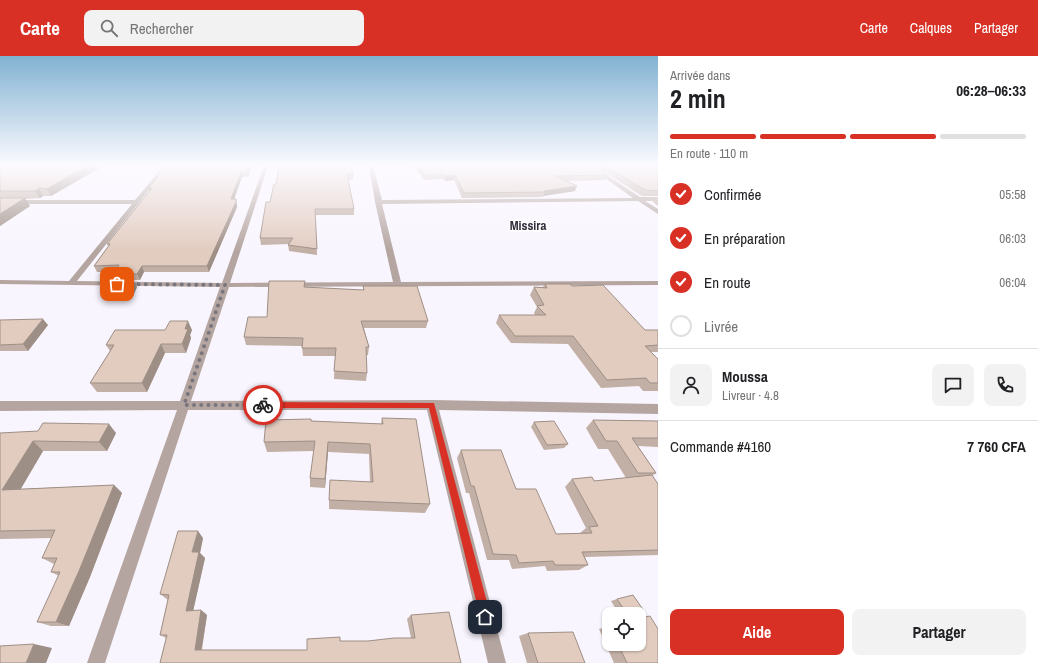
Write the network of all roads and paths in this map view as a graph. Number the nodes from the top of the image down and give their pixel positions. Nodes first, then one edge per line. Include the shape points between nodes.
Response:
1 (143, 194) edge
2 (256, 194) edge
3 (377, 194) edge
4 (631, 194) edge
5 (638, 199) junction
6 (658, 199) edge
7 (0, 202) edge
8 (137, 202) junction
9 (378, 202) junction
10 (658, 212) edge
11 (0, 282) edge
12 (71, 283) junction
13 (658, 283) edge
14 (225, 285) junction
15 (398, 285) junction
16 (184, 405) junction
17 (432, 405) junction
18 (0, 406) edge
19 (658, 409) edge
20 (96, 663) edge
21 (497, 663) edge

1 - 8 street
2 - 14 street
3 - 9 street
4 - 5 street
5 - 6 street
5 - 9 street
5 - 10 street
7 - 8 street
8 - 12 street
9 - 15 street
11 - 12 street
12 - 14 street
13 - 15 street
14 - 15 street
14 - 16 street
16 - 17 street
16 - 18 street
16 - 20 street
17 - 19 street
17 - 21 street

